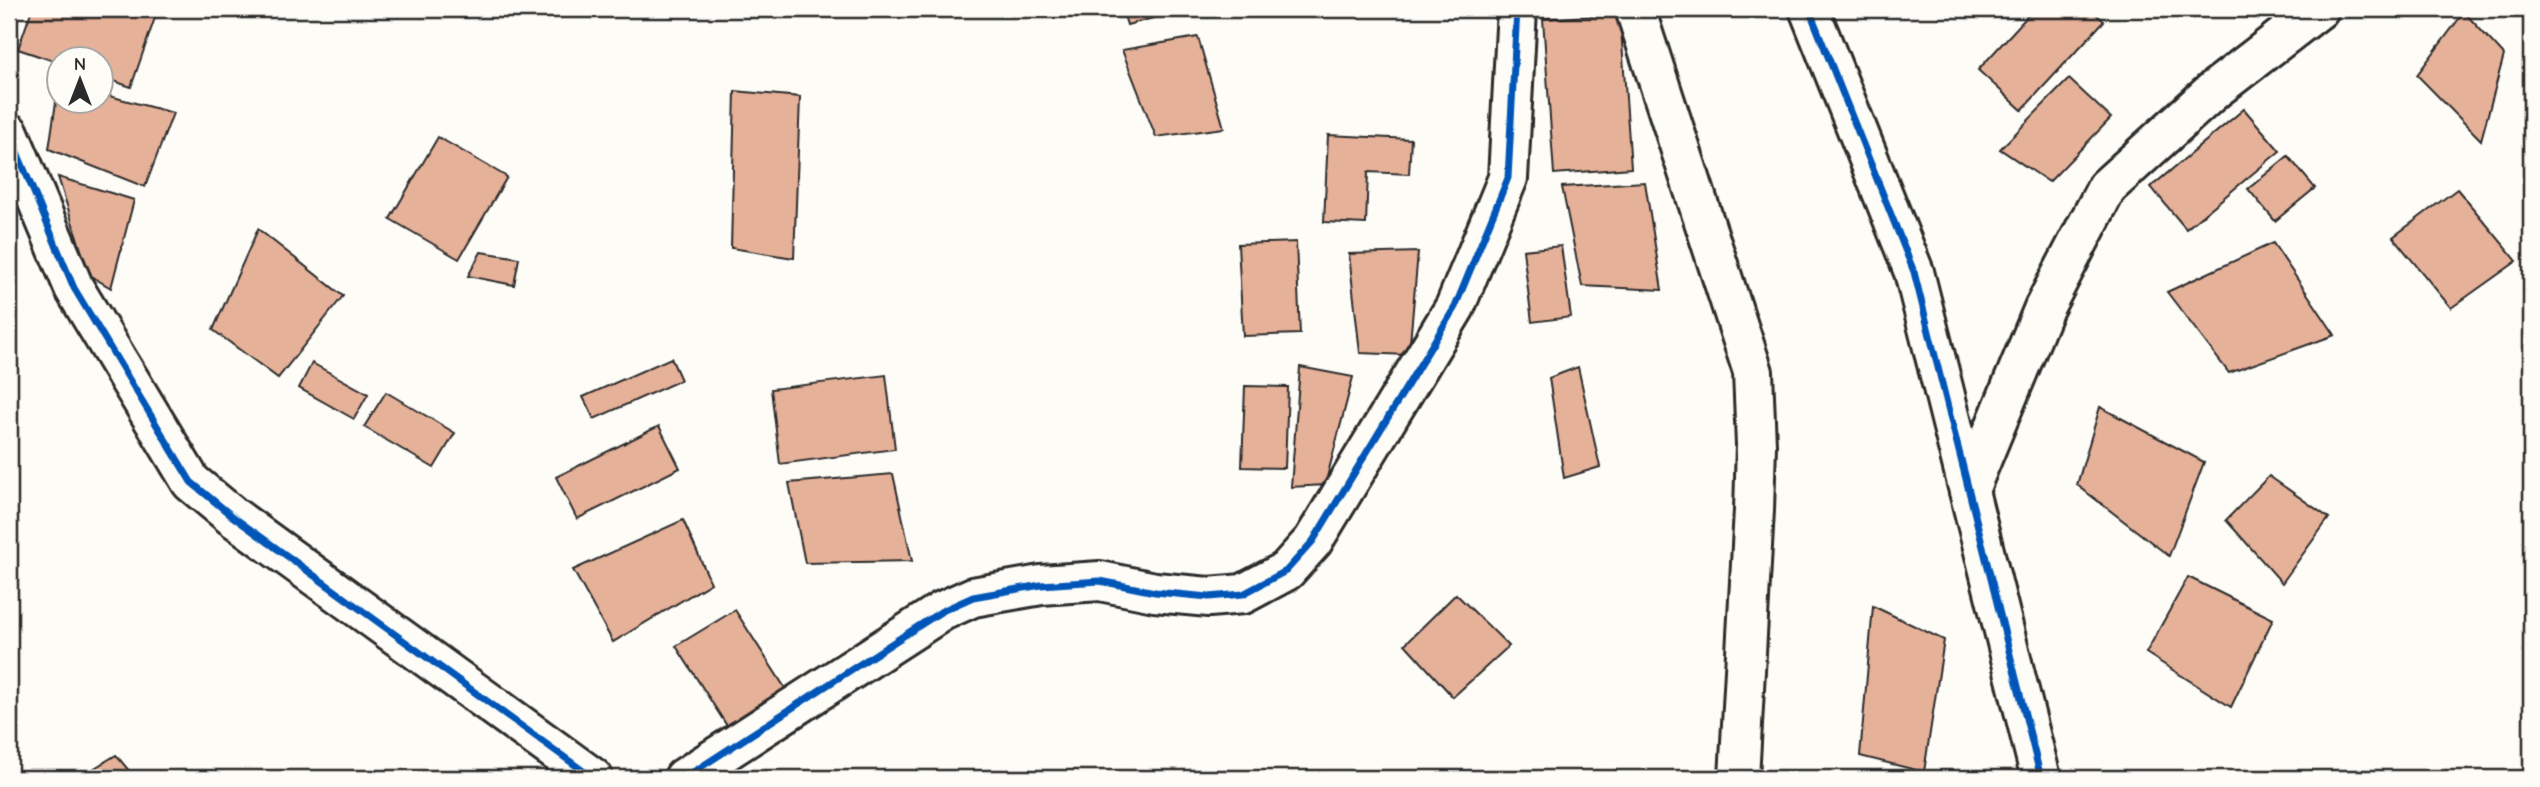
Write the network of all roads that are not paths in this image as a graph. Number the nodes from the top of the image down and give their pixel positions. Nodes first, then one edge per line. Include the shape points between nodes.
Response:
1 (1517, 9) edge
2 (1635, 9) edge
3 (1809, 9) edge
4 (2319, 9) edge
5 (9, 133) edge
6 (1969, 490) junction
7 (593, 778) edge
8 (684, 778) edge
9 (1739, 778) edge
10 (2040, 778) edge

1 - 8 street via 1508,178 1455,307 1313,541 1286,571 1242,594 1209,597 1100,581 973,597 921,624
2 - 9 street via 1753,372 1754,510
3 - 6 street via 1914,272
4 - 6 street via 2214,90 2107,187 2044,308
5 - 7 street via 74,288 191,482
6 - 10 street

